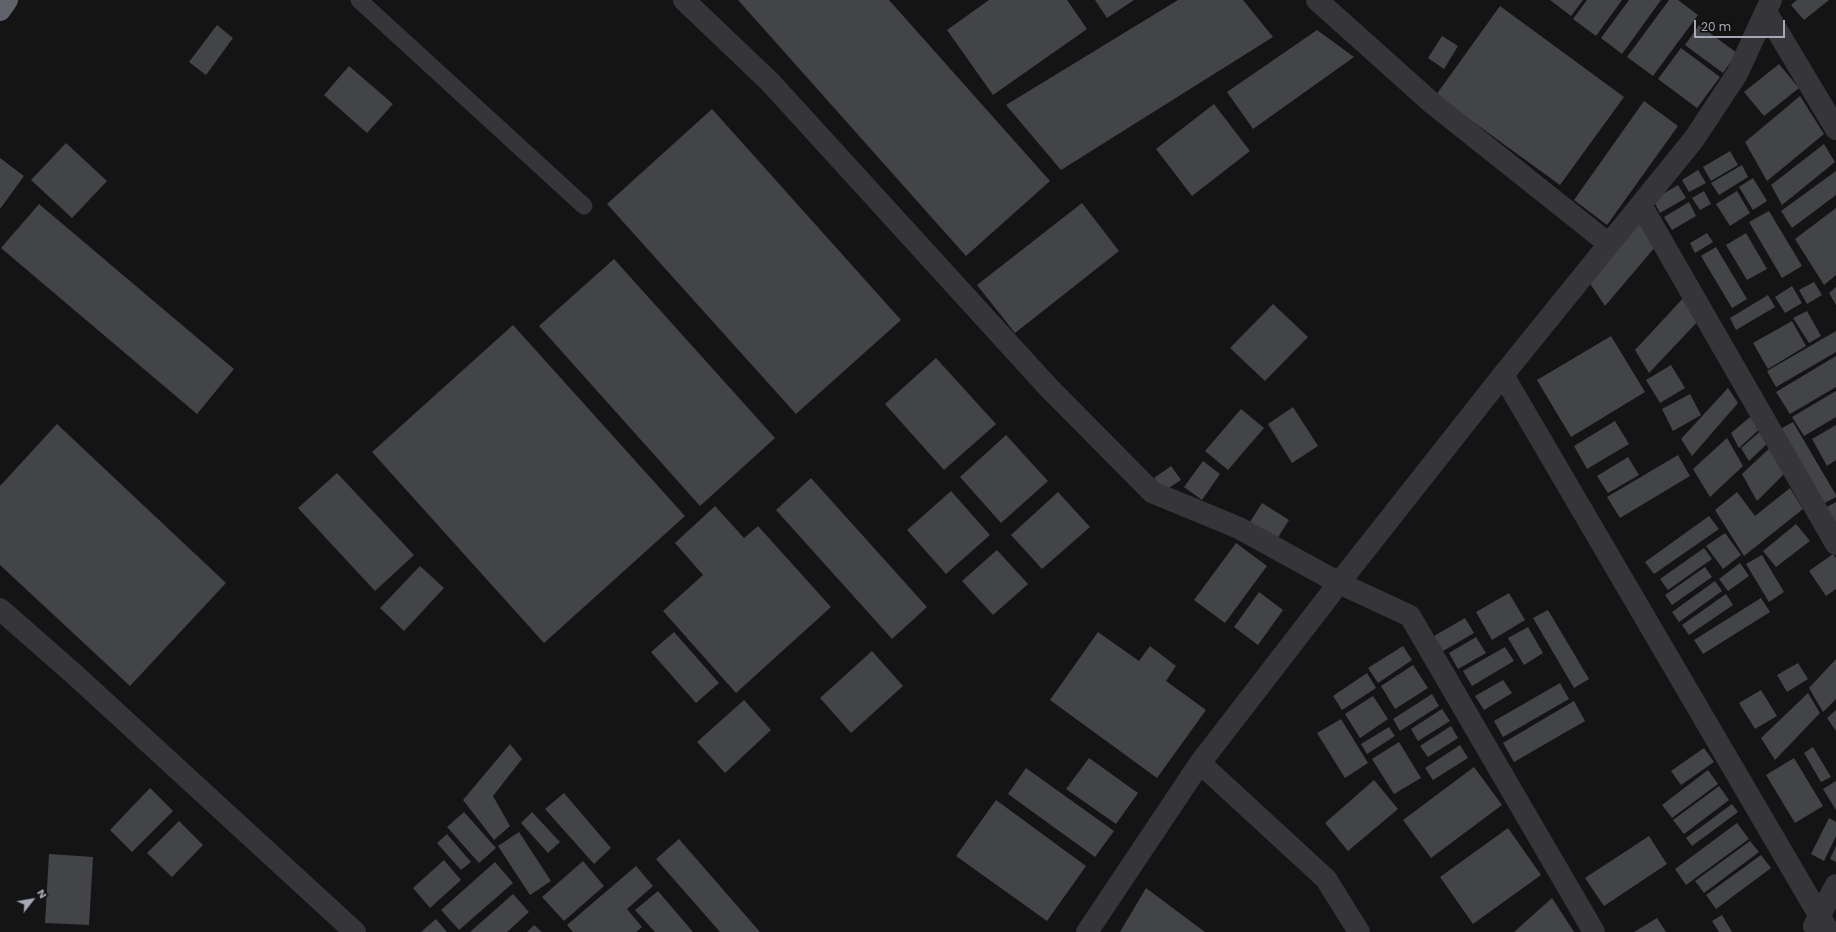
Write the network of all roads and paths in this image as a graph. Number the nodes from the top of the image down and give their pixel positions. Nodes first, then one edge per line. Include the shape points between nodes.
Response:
1 (7, 0) edge
2 (359, 0) edge
3 (684, 0) edge
4 (1317, 0) edge
5 (1769, 6) edge
6 (0, 10) edge
7 (1836, 129) edge
8 (1641, 205) junction
9 (584, 206) dead end
10 (1610, 244) junction
11 (1502, 375) junction
12 (1836, 544) edge
13 (1339, 583) junction
14 (0, 609) edge
15 (1200, 763) junction
16 (1836, 885) edge
17 (1820, 926) edge
18 (355, 932) edge
19 (1087, 932) edge
20 (1359, 932) edge
21 (1594, 932) edge

1 - 6 highway
2 - 9 lane
3 - 13 street via 770,82 1048,388 1152,492 1238,528
4 - 10 street via 1433,104
5 - 7 street
5 - 8 street via 1737,74 1694,139
8 - 10 street
8 - 12 street
10 - 11 street
11 - 13 street
11 - 17 street
13 - 15 street
13 - 21 street via 1410,616
14 - 18 street
15 - 19 street
15 - 20 street via 1326,879
16 - 17 street

